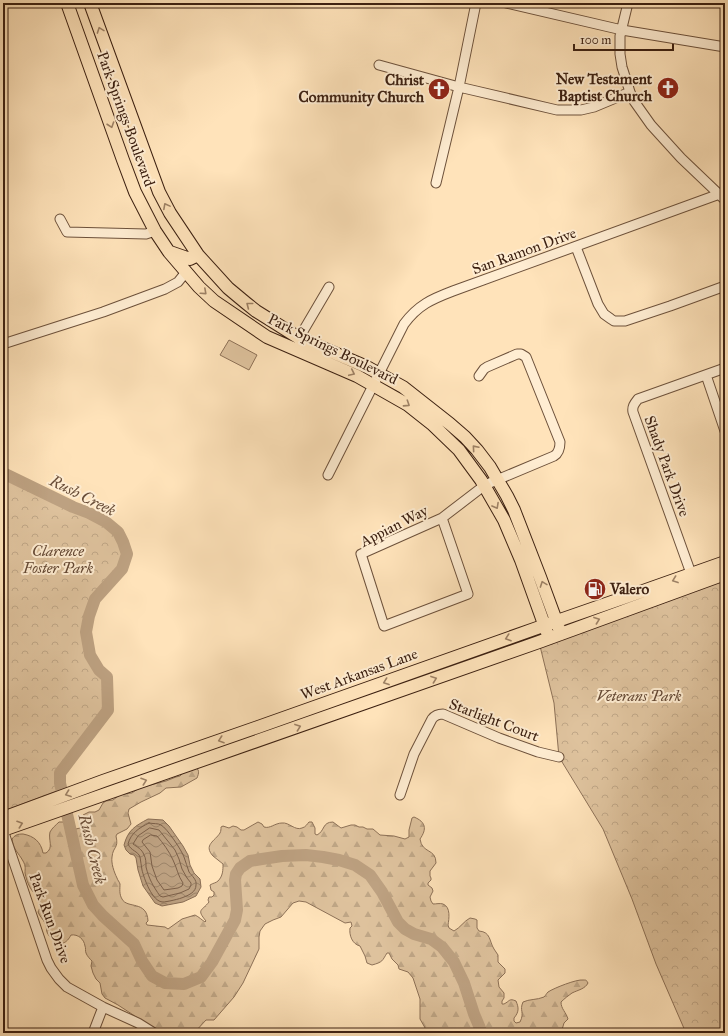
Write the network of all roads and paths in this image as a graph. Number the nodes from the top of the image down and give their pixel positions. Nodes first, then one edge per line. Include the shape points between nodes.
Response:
1 (67, 3) edge
2 (90, 3) edge
3 (476, 3) edge
4 (506, 3) edge
5 (628, 3) edge
6 (622, 30) junction
7 (725, 47) edge
8 (380, 65) dead end
9 (118, 80) junction
10 (459, 87) junction
11 (98, 88) junction
12 (630, 92) junction
13 (436, 183) dead end
14 (723, 196) edge
15 (60, 219) dead end
16 (155, 230) junction
17 (576, 247) junction
18 (169, 252) junction
19 (198, 255) junction
20 (186, 272) junction
21 (725, 286) edge
22 (329, 287) dead end
23 (299, 338) junction
24 (3, 344) edge
25 (725, 368) edge
26 (379, 373) junction
27 (706, 375) junction
28 (479, 376) dead end
29 (373, 384) junction
30 (725, 431) edge
31 (328, 475) dead end
32 (497, 480) junction
33 (484, 486) junction
34 (442, 518) junction
35 (725, 562) edge
36 (725, 574) edge
37 (693, 579) junction
38 (551, 623) junction
39 (555, 636) junction
40 (559, 757) dead end
41 (400, 795) dead end
42 (3, 818) edge
43 (3, 830) edge
44 (103, 1007) junction
45 (93, 1033) edge
46 (154, 1033) edge

1 - 11 main road, Park Springs Boulevard
9 -> 2 main road, Park Springs Boulevard
3 - 10 street
4 - 6 street
5 - 6 street
6 - 7 street
6 - 12 street via 620,54
8 - 10 street
9 - 11 main road
19 -> 9 main road, Park Springs Boulevard via 159,192
10 - 12 street via 557,110 594,107
10 - 13 street
11 -> 16 main road, Park Springs Boulevard via 132,185
12 - 14 street via 651,125 681,158
14 - 17 street, San Ramon Drive
15 - 16 street via 67,232 146,234
16 - 18 main road, Park Springs Boulevard
17 - 21 street via 598,304 604,314 614,321 625,321
17 - 26 street, San Ramon Drive via 426,303 404,324
18 - 19 main road via 190,259
18 - 20 main road, Park Springs Boulevard
23 -> 19 main road, Park Springs Boulevard via 246,303 228,288
20 - 24 street via 178,282 165,289
20 -> 29 main road, Park Springs Boulevard via 214,301 267,337
22 - 23 street
23 - 26 main road, Park Springs Boulevard
25 - 27 street, Shady Park Drive
26 - 29 street, San Ramon Drive
32 -> 26 main road, Park Springs Boulevard via 490,467 465,437 403,387
27 - 30 street
27 - 37 street, Shady Park Drive via 638,400 632,408
28 - 32 street, Appian Way via 487,367 517,354 526,357 560,442 558,452 554,456
29 - 31 street, San Ramon Drive
29 -> 33 main road, Park Springs Boulevard via 408,405 432,424 459,450
32 - 33 street, Appian Way
38 -> 32 main road, Park Springs Boulevard via 540,577 514,510
33 - 34 street, Appian Way
33 -> 38 main road, Park Springs Boulevard via 507,527
34 - 34 street, Appian Way via 468,594 384,626 361,554
35 - 37 main road, West Arkansas Lane
36 - 37 main road, West Arkansas Lane
37 -> 38 main road, West Arkansas Lane via 626,597
39 -> 37 main road, West Arkansas Lane
38 - 39 main road, Park Springs Boulevard
38 -> 42 main road, West Arkansas Lane
43 -> 39 main road, West Arkansas Lane
40 - 41 street, Starlight Court via 538,752 438,714 432,719 414,754
43 - 44 street, Park Run Drive via 51,968 67,987
44 - 45 street
44 - 46 street, Park Run Drive

